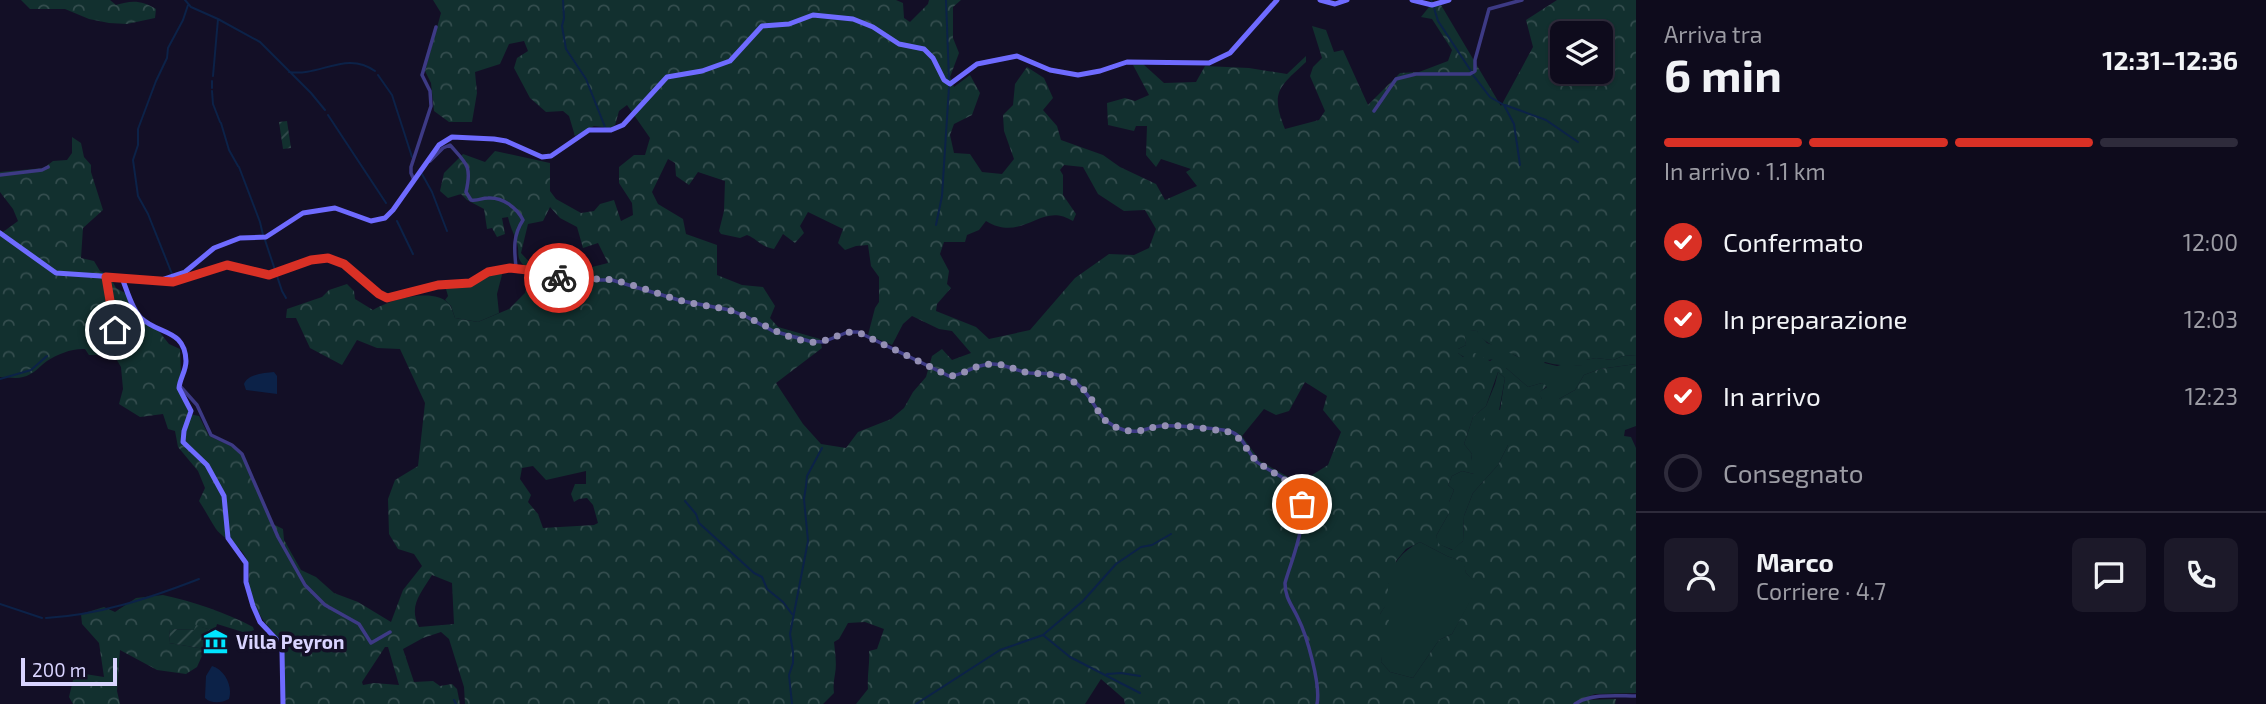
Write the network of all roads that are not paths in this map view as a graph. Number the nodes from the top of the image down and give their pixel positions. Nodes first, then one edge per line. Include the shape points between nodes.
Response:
1 (1277, 0) edge
2 (1320, 0) edge
3 (1346, 0) edge
4 (1412, 0) edge
5 (1449, 0) edge
6 (1522, 0) edge
7 (436, 27) dead end
8 (1374, 111) dead end
9 (48, 167) dead end
10 (421, 170) junction
11 (0, 175) edge
12 (414, 180) junction
13 (0, 233) edge
14 (516, 267) junction
15 (106, 277) junction
16 (122, 278) junction
17 (161, 280) junction
18 (115, 330) dead end
19 (179, 385) junction
20 (390, 632) dead end
21 (1636, 696) edge
22 (283, 704) edge
23 (1317, 704) edge
24 (1575, 704) edge

1 - 10 main road via 1230,53 1209,63 1127,62 1078,75 1050,70 1017,56 977,64 950,83 924,49 894,43 853,19 813,15 789,24 762,26 730,61 669,76 623,125 589,130 551,156 538,156 499,140 452,137 441,143
2 - 3 main road via 1335,4
4 - 5 main road via 1432,5
6 - 8 street via 1489,9 1475,71 1396,79
7 - 12 street via 422,75 431,106 413,160
9 - 11 street
10 - 12 main road
10 - 14 street via 450,145 468,164 468,197 474,201 492,198 514,208 523,220 514,240
12 - 17 main road via 390,214 379,220 367,221 327,208 299,215 264,238 228,241 209,250 185,272
13 - 15 main road via 52,271
14 - 17 street via 488,272 470,283 438,285 387,298 344,264 328,258 276,274 222,265 177,281
14 - 23 street via 568,280 612,280 730,310 773,331 809,341 858,332 949,376 1004,364 1028,373 1062,376 1089,396 1101,418 1125,430 1161,426 1236,434 1257,462 1288,481 1300,499 1302,516 1285,593 1317,681
15 - 16 main road
15 - 18 street
16 - 17 main road
16 - 19 main road via 140,317 175,336 182,345 186,366
19 - 20 street via 197,405 211,435 242,454 278,537 310,591 359,624 369,642
19 - 22 main road via 191,411 183,442 203,461 222,491 228,538 246,563 253,606 282,650
21 - 24 street via 1594,697

